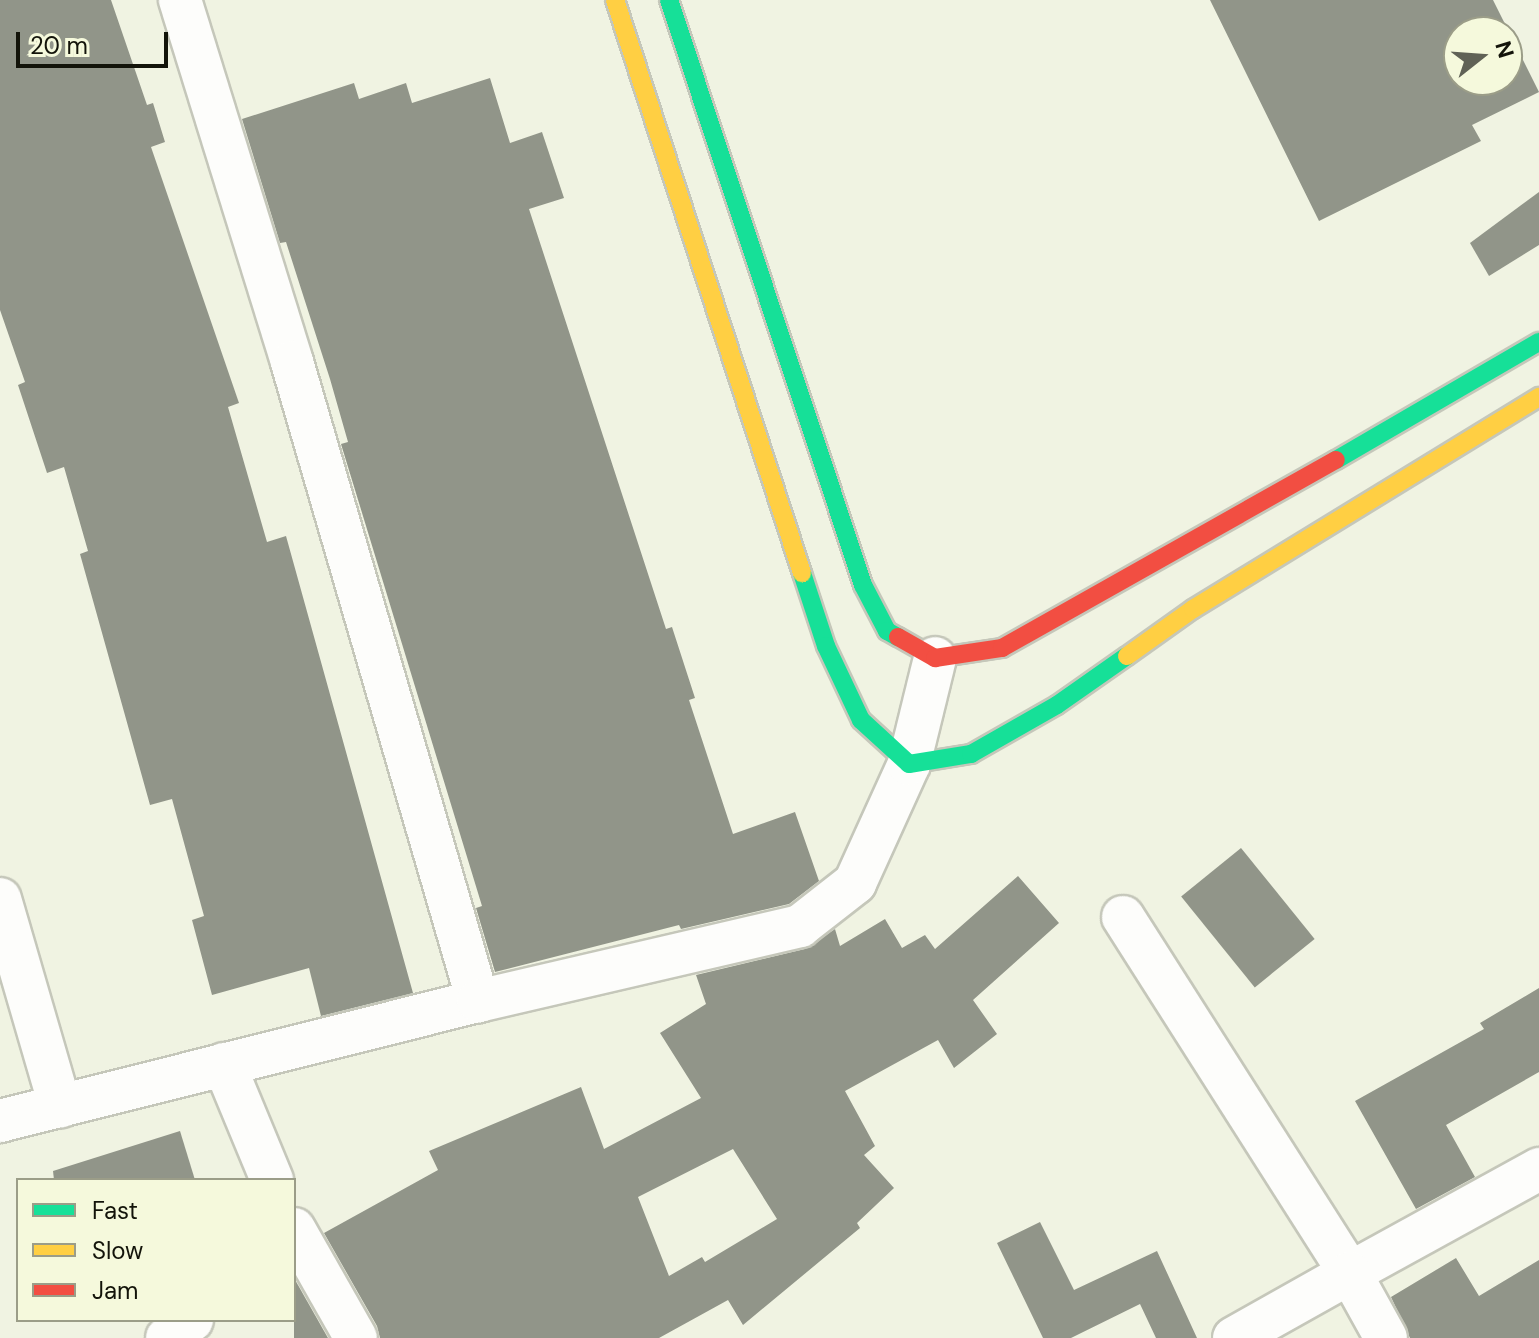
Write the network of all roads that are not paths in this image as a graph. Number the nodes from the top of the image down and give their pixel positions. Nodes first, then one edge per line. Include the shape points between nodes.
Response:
1 (180, 0) edge
2 (615, 0) edge
3 (669, 0) edge
4 (1539, 342) edge
5 (1539, 397) edge
6 (935, 658) junction
7 (909, 764) junction
8 (0, 899) edge
9 (1123, 917) dead end
10 (9, 965) edge
11 (478, 1001) junction
12 (224, 1064) junction
13 (60, 1106) junction
14 (0, 1121) edge
15 (1539, 1169) edge
16 (271, 1178) edge
17 (296, 1239) edge
18 (1350, 1273) junction
19 (189, 1322) edge
20 (167, 1338) edge
21 (356, 1338) edge
22 (1234, 1338) edge
23 (1386, 1338) edge

1 - 11 street
2 - 7 street via 826,646 861,720
3 - 6 street via 863,585 887,631
4 - 6 street via 1002,648
5 - 7 street via 1193,609 1057,705 971,754
6 - 7 street
7 - 11 street via 855,883 800,926
8 - 10 street
9 - 18 street
10 - 13 street
11 - 12 street
12 - 13 street
12 - 16 street
13 - 14 street
15 - 18 street
17 - 21 street
18 - 22 street
18 - 23 street
19 - 20 street

